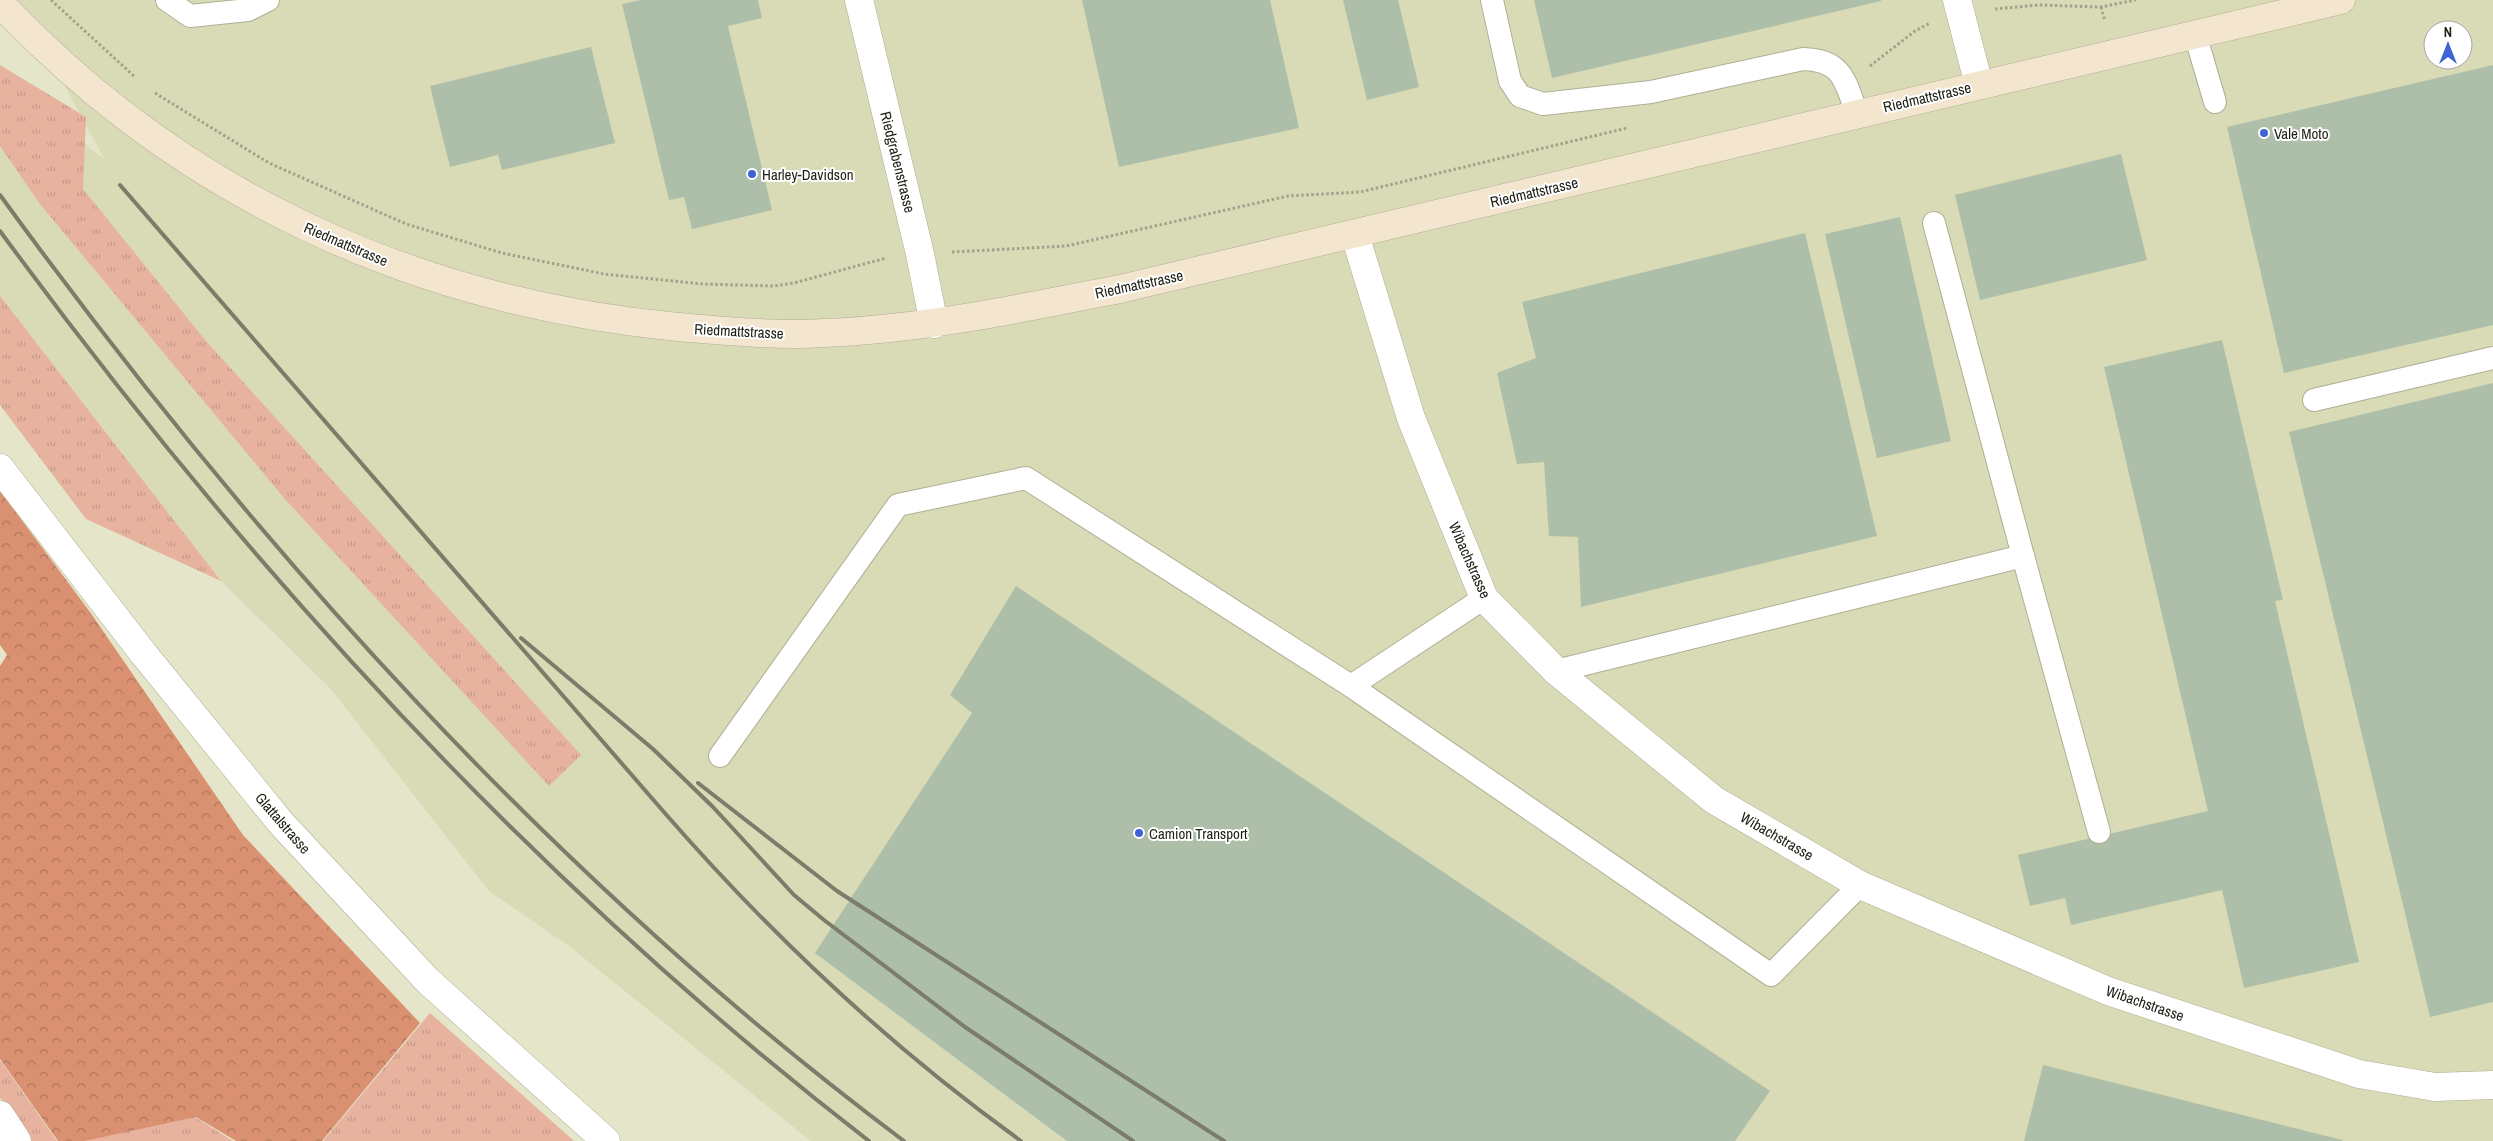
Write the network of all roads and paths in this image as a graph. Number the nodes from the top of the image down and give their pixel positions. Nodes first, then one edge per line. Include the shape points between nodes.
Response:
1 (51, 0) edge
2 (167, 0) edge
3 (268, 0) edge
4 (859, 0) edge
5 (1492, 0) edge
6 (2136, 0) edge
7 (2340, 0) edge
8 (0, 3) edge
9 (1959, 8) edge
10 (2196, 34) junction
11 (1843, 76) junction
12 (142, 83) dead end
13 (1980, 85) junction
14 (148, 89) dead end
15 (2215, 102) dead end
16 (1857, 114) junction
17 (1630, 127) dead end
18 (1934, 223) dead end
19 (1356, 235) junction
20 (920, 254) junction
21 (934, 324) junction
22 (2493, 358) edge
23 (2314, 400) dead end
24 (0, 468) edge
25 (2023, 556) junction
26 (1484, 598) junction
27 (1556, 671) junction
28 (1351, 686) junction
29 (720, 756) dead end
30 (2099, 832) dead end
31 (1860, 885) junction
32 (2493, 1085) edge
33 (0, 1115) edge
34 (17, 1141) edge
35 (606, 1141) edge

1 - 12 path
2 - 3 lane via 190,16 248,10
4 - 20 street, Riedgrabenstrasse
5 - 11 lane via 1510,81 1520,96 1536,102 1561,103 1651,92 1803,59 1828,63
6 - 9 path via 2101,7
7 - 10 main road, Riedmattstrasse
8 - 21 main road, Riedmattstrasse via 56,60 162,143 269,209 414,273 498,298 632,322 762,334 820,334
9 - 11 path via 1922,26 1873,64
9 - 13 street
10 - 13 main road, Riedmattstrasse
10 - 15 lane
11 - 16 lane
13 - 16 main road, Riedmattstrasse
14 - 20 path via 269,162 406,224 502,253 604,274 703,284 774,286 881,259
16 - 19 main road, Riedmattstrasse
17 - 20 path via 1360,192 1288,196 1066,246
18 - 25 lane
19 - 21 main road, Riedmattstrasse via 1120,289
19 - 26 street, Wibachstrasse via 1411,418
20 - 21 street, Riedgrabenstrasse
22 - 23 lane
24 - 35 street, Glattalstrasse via 142,653 281,823 428,981
25 - 27 lane
25 - 30 lane
26 - 27 street, Wibachstrasse
26 - 28 lane
27 - 31 street, Wibachstrasse via 1714,800
28 - 29 lane via 1026,478 898,505
28 - 31 lane via 1771,975
31 - 32 street, Wibachstrasse via 2108,991 2359,1074 2435,1087
33 - 34 street

